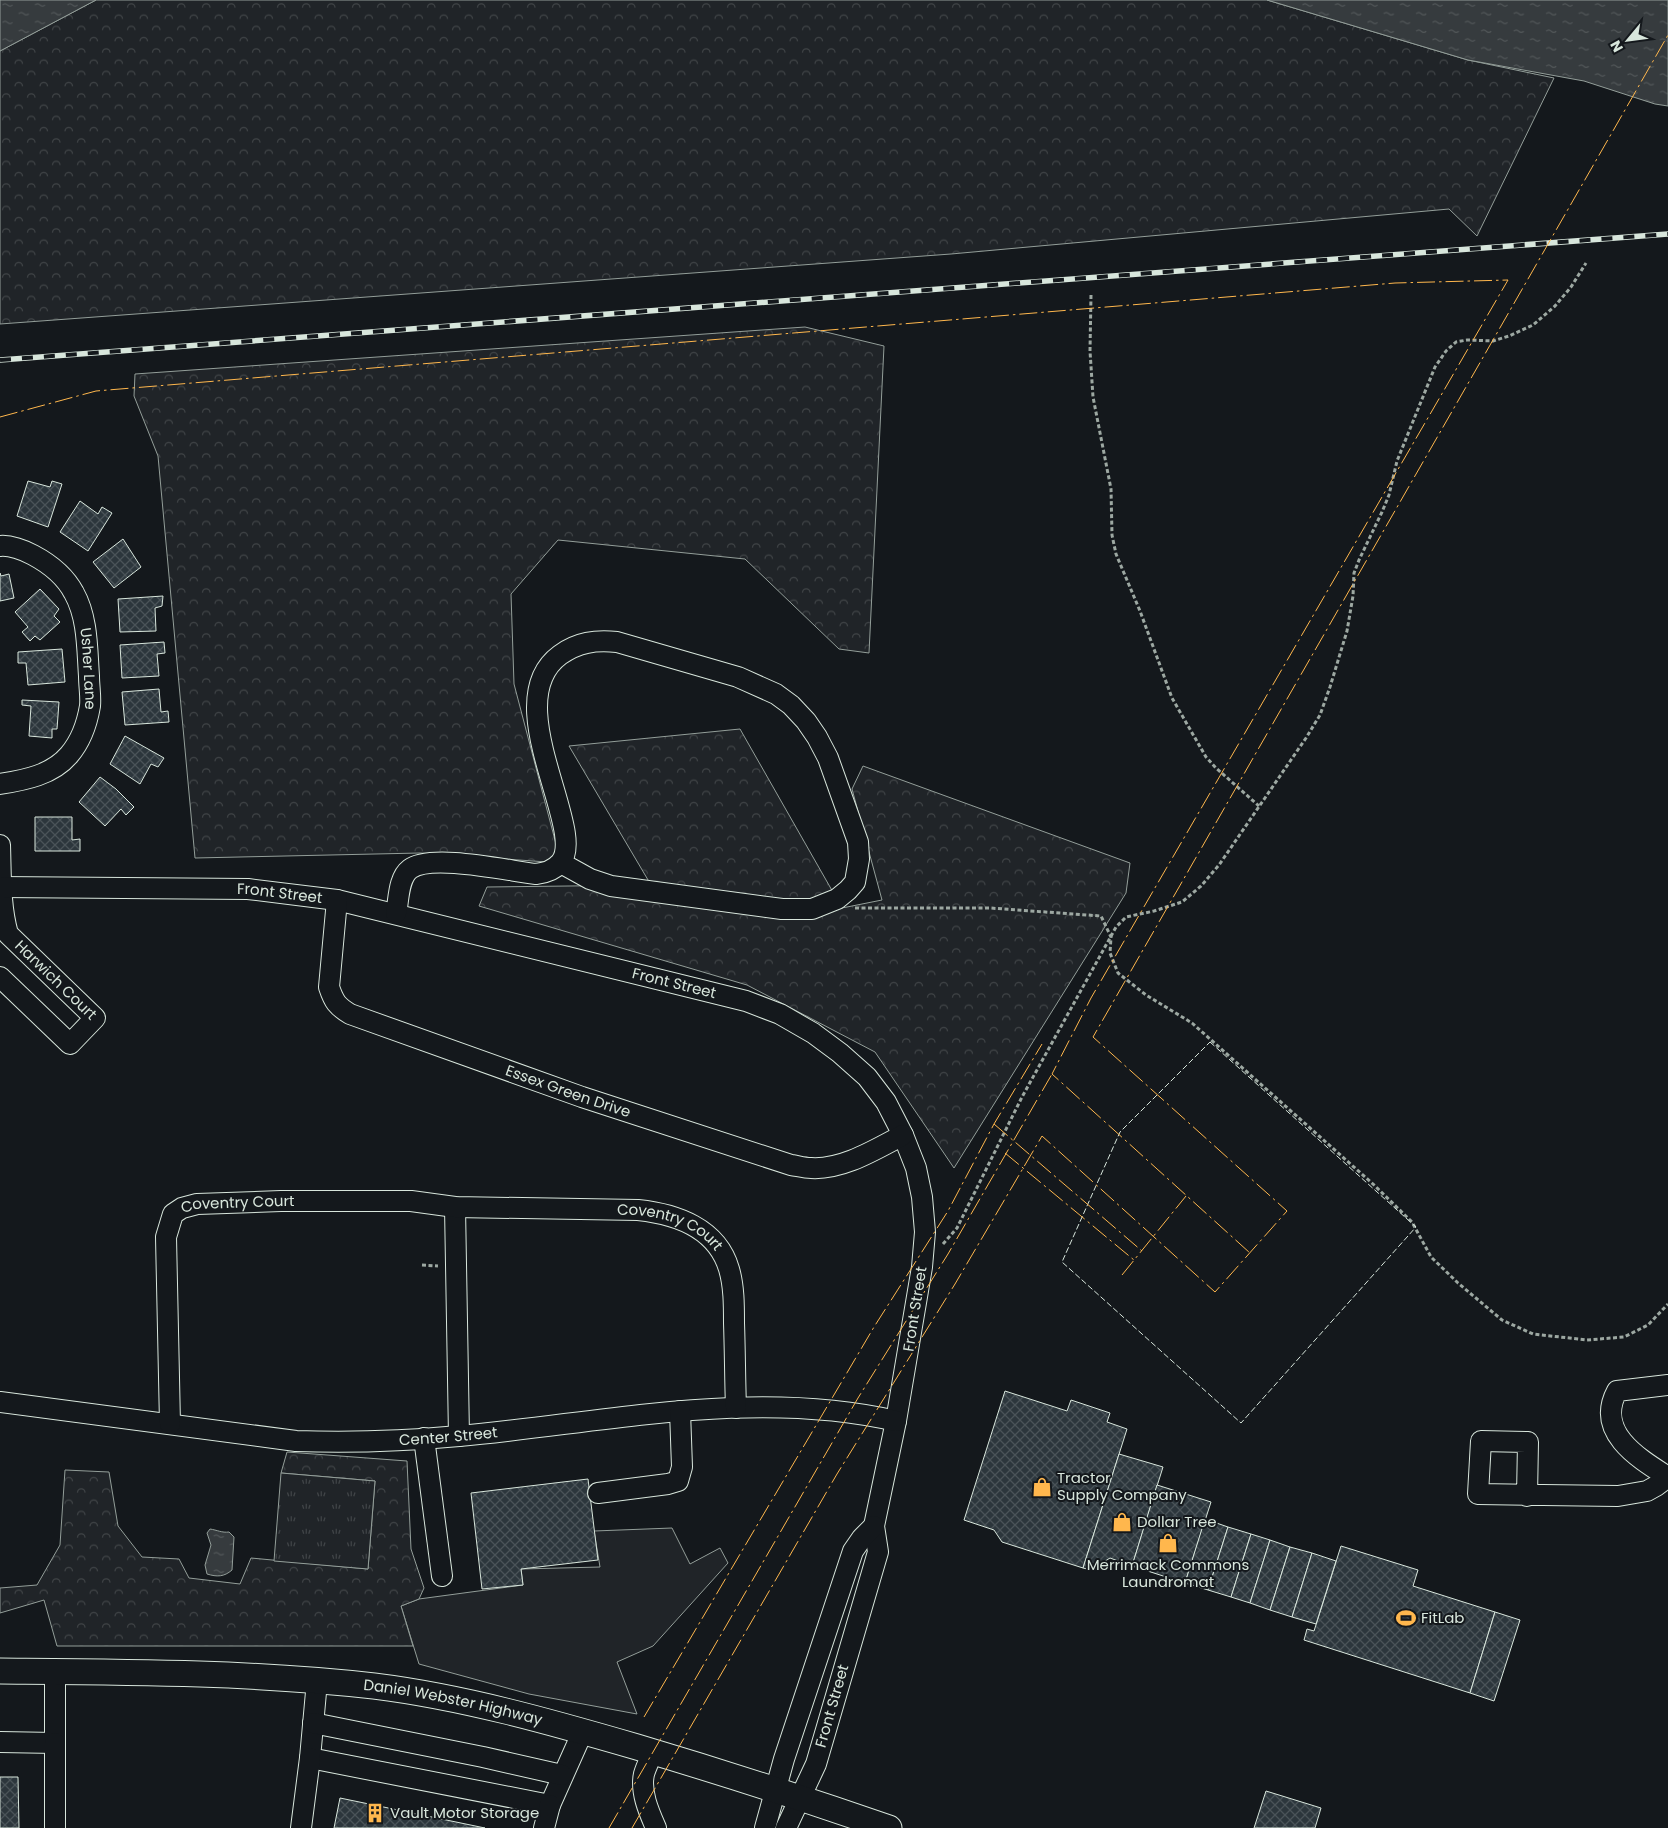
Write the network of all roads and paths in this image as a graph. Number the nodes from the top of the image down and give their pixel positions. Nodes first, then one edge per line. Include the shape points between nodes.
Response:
1 (1586, 263) dead end
2 (1091, 295) dead end
3 (0, 546) edge
4 (0, 784) edge
5 (1258, 806) junction
6 (0, 845) edge
7 (561, 863) junction
8 (1, 887) edge
9 (337, 900) junction
10 (852, 908) dead end
11 (396, 913) junction
12 (1112, 937) junction
13 (4, 939) edge
14 (0, 977) edge
15 (903, 1135) junction
16 (454, 1207) junction
17 (422, 1265) dead end
18 (441, 1266) dead end
19 (922, 1267) junction
20 (1668, 1304) edge
21 (1668, 1385) edge
22 (0, 1402) edge
23 (736, 1408) junction
24 (680, 1411) junction
25 (896, 1421) junction
26 (170, 1424) junction
27 (459, 1436) junction
28 (424, 1438) junction
29 (1668, 1477) edge
30 (598, 1493) dead end
31 (1527, 1496) dead end
32 (874, 1526) junction
33 (442, 1576) dead end
34 (0, 1671) edge
35 (54, 1671) junction
36 (317, 1681) junction
37 (313, 1724) junction
38 (583, 1731) junction
39 (0, 1742) edge
40 (55, 1743) junction
41 (653, 1752) junction
42 (310, 1758) junction
43 (562, 1776) junction
44 (777, 1791) junction
45 (800, 1798) junction
46 (550, 1805) junction
47 (55, 1828) edge
48 (301, 1828) edge
49 (544, 1828) edge
50 (656, 1828) edge
51 (765, 1828) edge
52 (786, 1828) edge
53 (889, 1828) edge

1 - 5 path via 1555,306 1533,325 1493,341 1456,342 1435,367 1397,461 1382,512 1354,573 1347,631 1320,715
2 - 5 path via 1093,397 1111,489 1112,535 1116,554 1172,698 1206,757
3 - 4 street, Usher Lane via 27,552 45,562 65,579 75,594 83,615 90,704 80,740 56,767 24,780
5 - 12 path via 1201,886 1175,905 1126,917
6 - 8 street, Harwich Court
7 - 7 street via 566,847 564,828 538,722 536,696 542,676 555,659 582,643 599,640 626,644 738,677 776,694 791,705 806,720 828,758 858,842 859,859 854,882 837,899 812,908 782,909 611,886
7 - 11 street via 547,873 536,874 447,862 420,864 408,870 402,881
8 - 9 street, Front Street via 248,889
8 - 13 street, Harwich Court
9 - 11 street, Front Street
9 - 15 street, Essex Green Drive via 329,987 333,1000 350,1014 582,1097 791,1165 833,1166
10 - 12 path via 990,908 1101,916
11 - 15 street, Front Street via 712,992 780,1014 813,1032 866,1078 886,1102
12 - 19 path via 1022,1097 958,1228
12 - 20 path via 1110,953 1118,973 1192,1024 1373,1184 1412,1222 1431,1257 1502,1320 1534,1334 1587,1340 1624,1337 1648,1325
13 - 14 street, Harwich Court via 95,1018 70,1044
15 - 19 street, Front Street via 916,1168 922,1197 925,1232
16 - 23 street, Coventry Court via 638,1210 666,1214 697,1227 721,1252 732,1282
16 - 26 street, Coventry Court via 411,1201 197,1204 173,1214 166,1237
16 - 27 street
17 - 18 path
19 - 25 street, Front Street
21 - 29 street via 1617,1391 1611,1413 1614,1429 1622,1442
22 - 26 street, Center Street
23 - 24 street, Center Street
23 - 25 street, Center Street via 844,1411
24 - 27 street, Center Street
24 - 30 street via 682,1467 678,1481
25 - 32 street, Front Street
26 - 28 street, Center Street via 296,1441
27 - 28 street, Center Street
28 - 33 street
29 - 31 street via 1647,1491 1618,1496
32 - 44 street, Front Street via 852,1552 784,1759
32 - 45 street, Front Street via 878,1552 816,1764
34 - 35 main road, Daniel Webster Highway
35 - 36 main road, Daniel Webster Highway
35 - 40 street
36 - 37 street
36 - 38 main road, Daniel Webster Highway via 435,1696
37 - 42 street
37 - 43 street
38 - 41 main road, Daniel Webster Highway
38 - 43 street
39 - 40 street
40 - 47 street
41 - 44 main road, Daniel Webster Highway
41 - 50 street via 644,1776 644,1792
42 - 46 street
42 - 48 street
43 - 46 street
44 - 45 main road, Daniel Webster Highway
44 - 51 street, Front Street
45 - 52 street, Front Street
45 - 53 main road, Daniel Webster Highway
46 - 49 street

